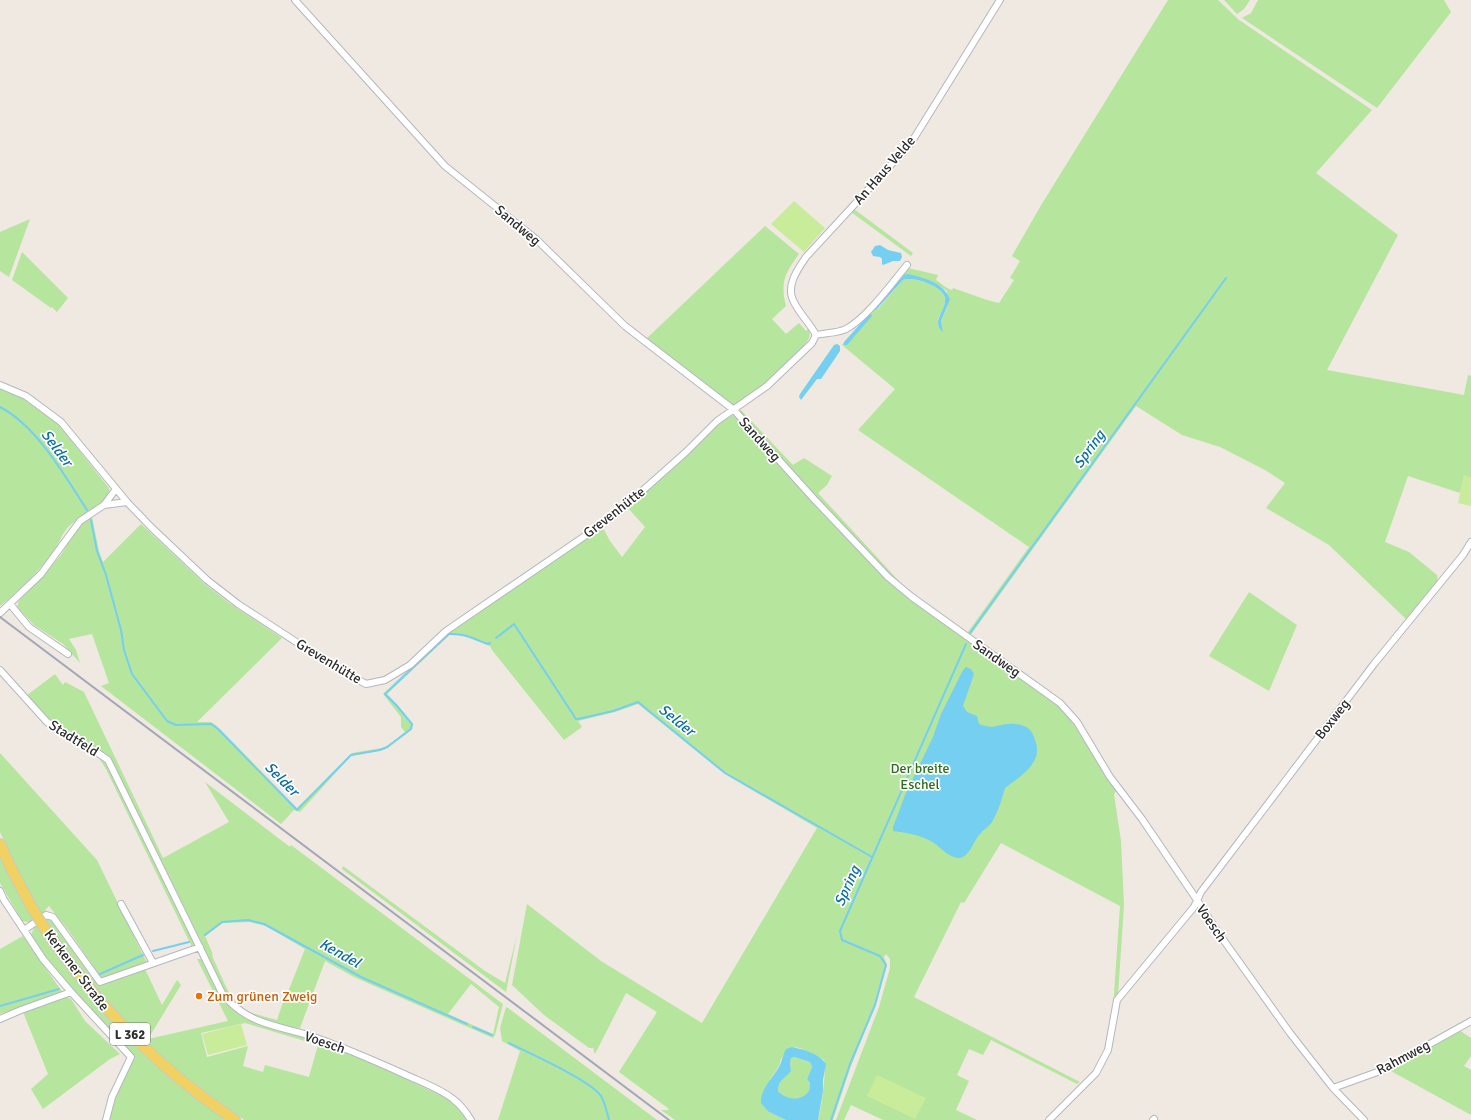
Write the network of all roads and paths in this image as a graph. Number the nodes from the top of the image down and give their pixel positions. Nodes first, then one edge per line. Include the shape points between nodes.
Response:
1 (295, 0) edge
2 (1000, 0) edge
3 (907, 265) dead end
4 (816, 335) junction
5 (0, 385) edge
6 (734, 410) junction
7 (116, 490) junction
8 (127, 502) junction
9 (104, 505) junction
10 (1471, 542) edge
11 (10, 604) junction
12 (0, 612) edge
13 (68, 654) dead end
14 (0, 670) edge
15 (0, 844) edge
16 (156, 857) joint
17 (0, 891) edge
18 (1197, 900) junction
19 (121, 904) dead end
20 (24, 930) junction
21 (200, 947) junction
22 (153, 963) junction
23 (71, 992) junction
24 (0, 1020) edge
25 (1471, 1021) edge
26 (1333, 1088) junction
27 (106, 1120) edge
28 (235, 1120) edge
29 (471, 1120) edge
30 (1049, 1120) edge
31 (1364, 1120) edge

1 - 6 street, Sandweg via 445,166 536,239 625,326
2 - 4 street, An Haus Velde via 911,142 806,257 796,273 791,286 792,300
3 - 4 street via 856,322 845,329
4 - 6 street via 767,386
5 - 7 street, Grevenhütte via 26,396 61,422
6 - 8 street, Grevenhütte via 717,421 686,452 598,527 446,631 410,666 385,680 366,684 343,672 238,604 207,580
6 - 18 street, Sandweg via 888,577 1060,703 1077,722 1110,778 1142,819
7 - 8 street, Grevenhütte
7 - 9 street
8 - 9 street
9 - 11 street via 80,521 41,574
10 - 18 street, Boxweg via 1280,786 1200,892
11 - 12 street
11 - 13 street via 29,628
14 - 16 street, Stadtfeld via 47,722 108,760
15 - 28 main road, Kerkener Straße / L 362, bridge via 45,929 86,985 137,1042 182,1082
16 - 21 street, Voesch
17 - 20 street
18 - 26 street, Voesch via 1235,957
18 - 30 street, Voesch via 1194,907 1117,1000 1108,1050 1096,1073
19 - 22 street
20 - 22 street via 46,915 53,917 100,982
20 - 23 street via 43,959
21 - 22 street
21 - 29 street, Voesch via 222,993 228,1002 243,1014 261,1022 332,1043 428,1085 453,1099
23 - 24 street
23 - 27 street via 131,1057 112,1097
25 - 26 street, Rahmweg via 1383,1070
26 - 31 street, Voesch

